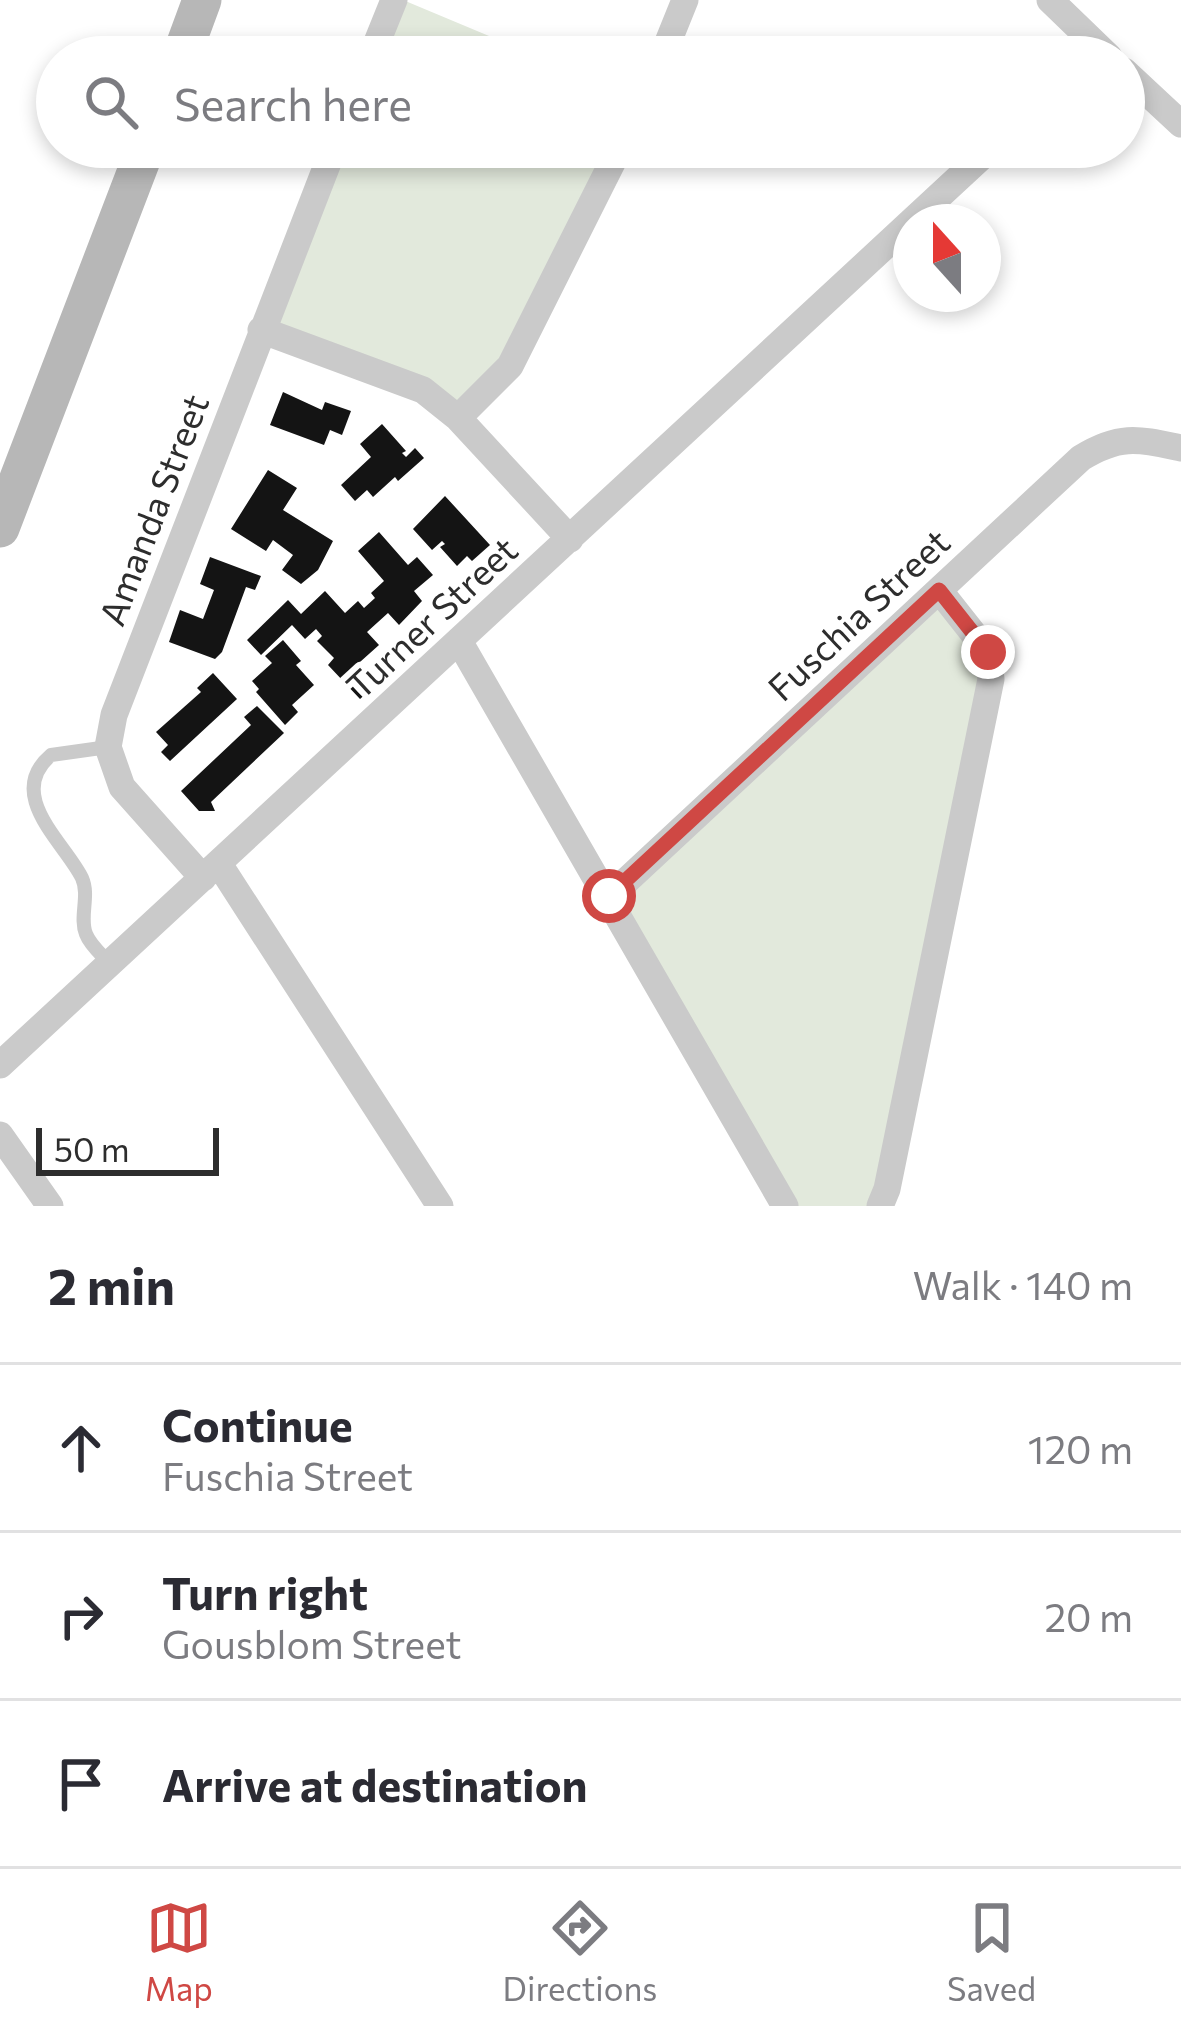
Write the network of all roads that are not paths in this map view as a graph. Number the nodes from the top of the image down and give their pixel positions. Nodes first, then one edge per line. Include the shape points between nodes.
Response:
1 (202, 0) edge
2 (394, 0) edge
3 (685, 0) edge
4 (1050, 0) edge
5 (189, 36) edge
6 (379, 36) edge
7 (670, 36) edge
8 (1083, 36) edge
9 (1145, 91) edge
10 (1181, 124) edge
11 (138, 168) edge
12 (326, 168) edge
13 (609, 168) edge
14 (969, 168) edge
15 (930, 204) edge
16 (893, 239) edge
17 (260, 330) junction
18 (458, 418) junction
19 (1181, 448) edge
20 (0, 527) edge
21 (570, 539) junction
22 (939, 590) junction
23 (459, 641) junction
24 (108, 747) junction
25 (211, 871) junction
26 (609, 896) junction
27 (110, 964) junction
28 (0, 1065) edge
29 (0, 1135) edge
30 (50, 1206) edge
31 (440, 1206) edge
32 (785, 1206) edge
33 (880, 1206) edge

1 - 5 street
2 - 6 street
3 - 7 street
4 - 8 street
9 - 10 street
11 - 20 street
12 - 17 street, Amanda Street
13 - 18 street via 510,366
14 - 15 street, Turner Street
16 - 21 street, Turner Street
17 - 18 street via 423,390
17 - 24 street, Amanda Street
18 - 21 street
19 - 22 street, Fuschia Street via 1134,438 1106,442
21 - 23 street, Turner Street
22 - 26 street, Fuschia Street
22 - 33 street via 988,652 991,679
23 - 25 street, Turner Street
23 - 26 street
24 - 25 street via 122,787
24 - 27 lane via 51,755 35,794 47,830 84,883 86,934
25 - 27 street, Turner Street
25 - 31 street
26 - 32 street
27 - 28 street, Turner Street
29 - 30 street

